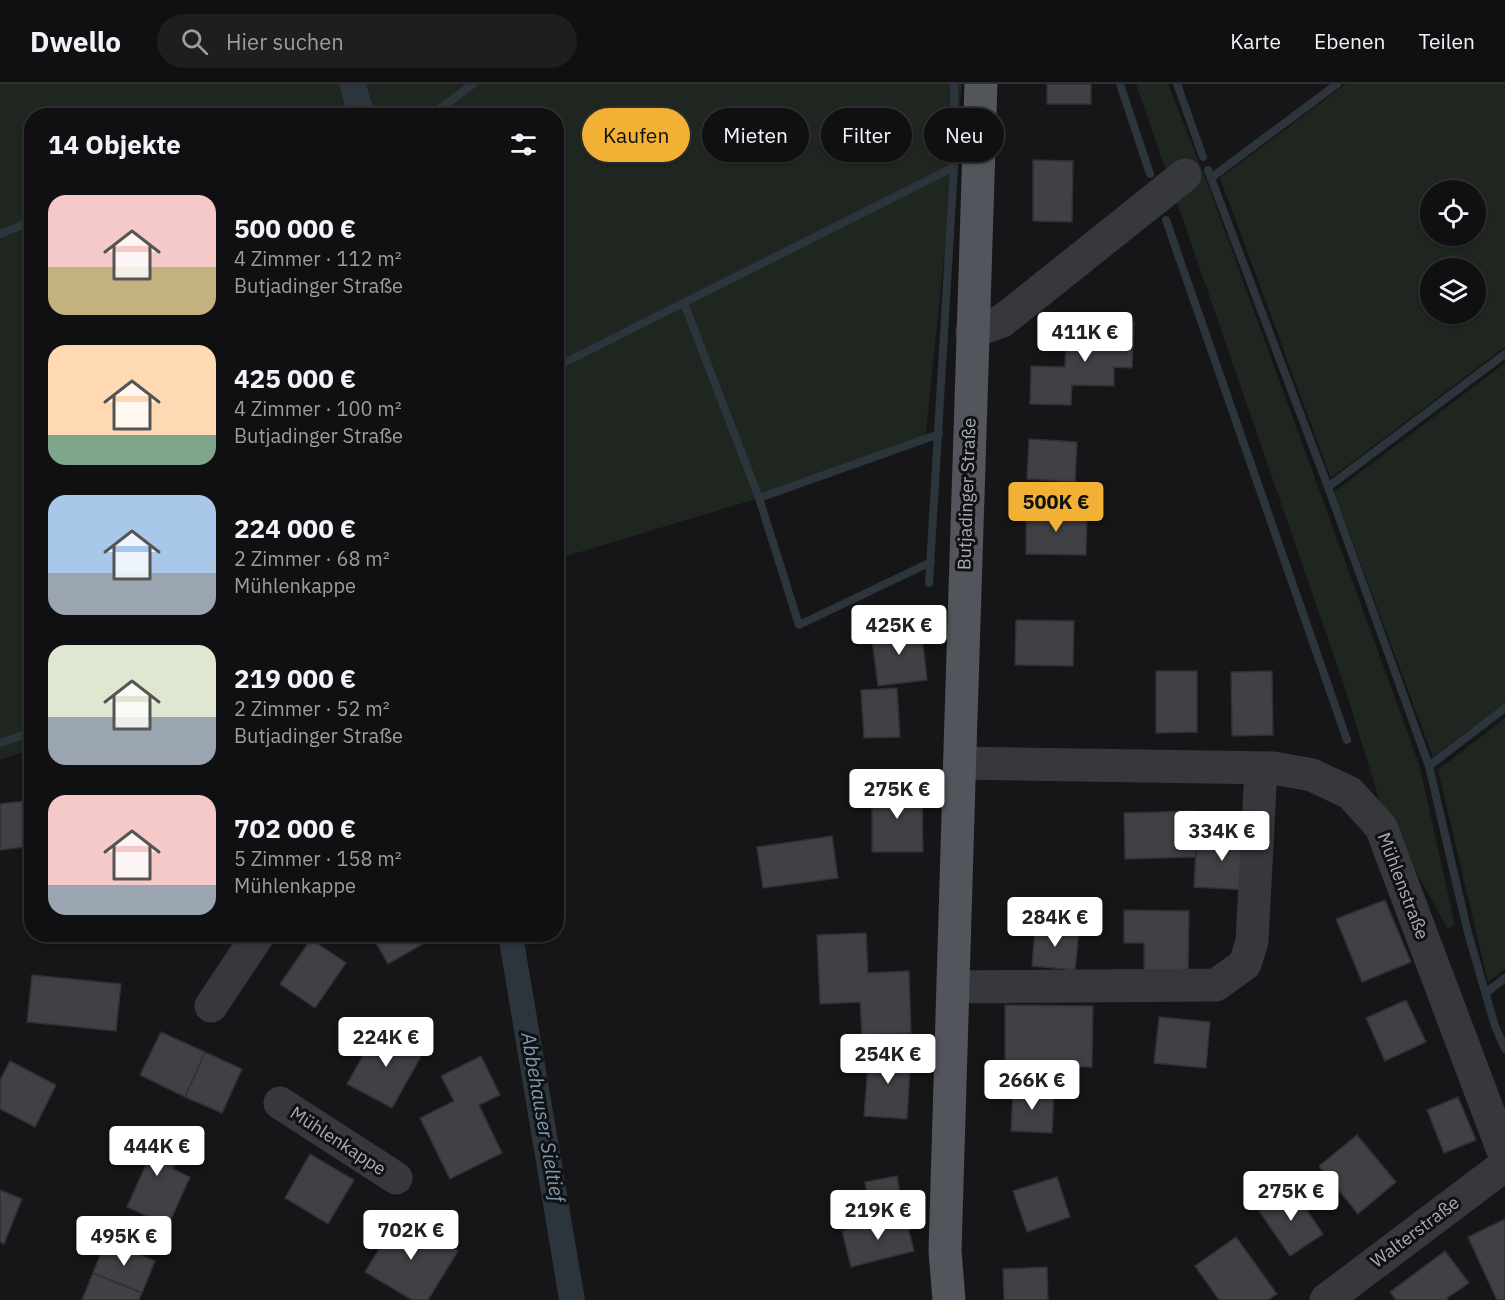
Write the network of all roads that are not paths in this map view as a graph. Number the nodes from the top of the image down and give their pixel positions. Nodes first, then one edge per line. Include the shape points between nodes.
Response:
1 (981, 84) edge
2 (1185, 175) dead end
3 (972, 332) junction
4 (960, 763) junction
5 (1261, 768) junction
6 (254, 942) edge
7 (954, 987) junction
8 (211, 1006) dead end
9 (280, 1103) dead end
10 (1505, 1156) edge
11 (1505, 1165) edge
12 (396, 1178) dead end
13 (949, 1300) edge
14 (1326, 1300) edge

1 - 3 main road, Butjadinger Straße
2 - 3 street via 1002,321
3 - 4 main road, Butjadinger Straße
4 - 5 street, Mühlenstraße
4 - 7 main road, Butjadinger Straße
5 - 7 street via 1252,941 1245,964 1216,985
5 - 10 street, Mühlenstraße via 1312,775 1350,793 1381,827
6 - 8 street
7 - 13 main road, Butjadinger Straße via 945,1251
9 - 12 street, Mühlenkappe
11 - 14 street, Walterstraße

